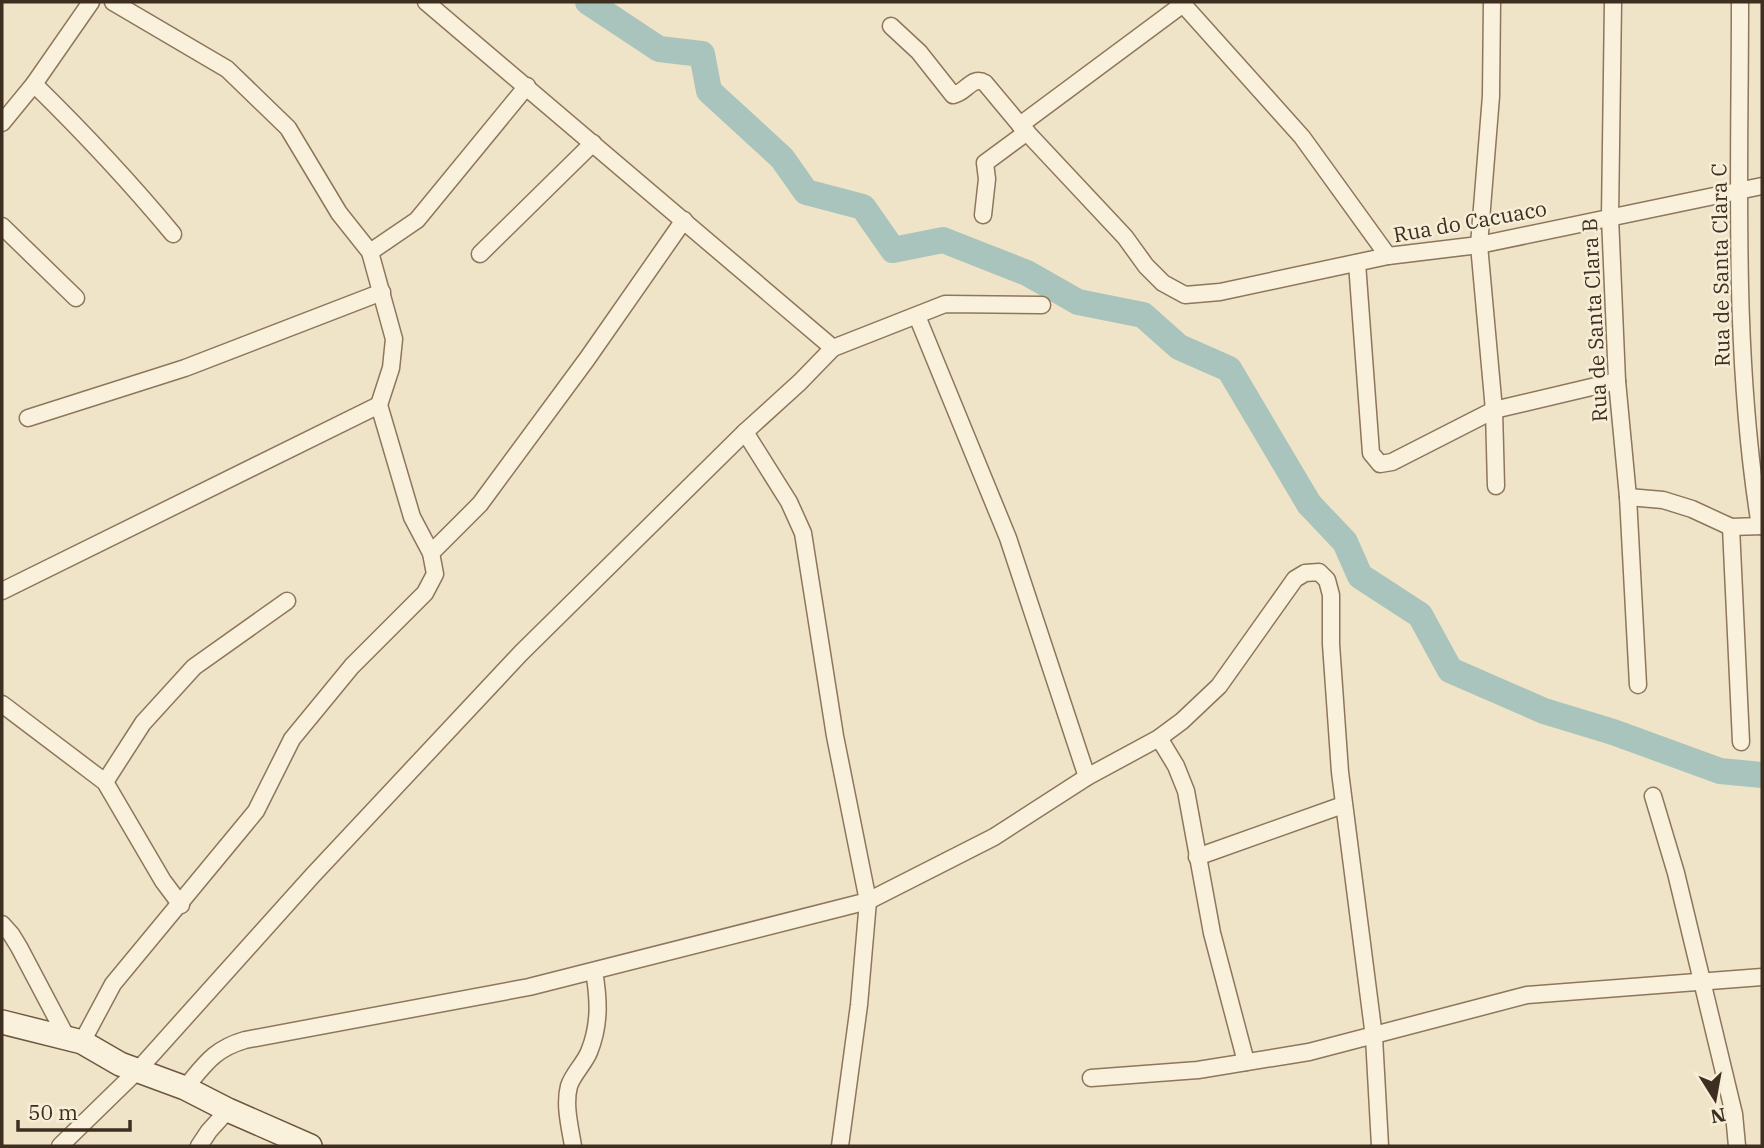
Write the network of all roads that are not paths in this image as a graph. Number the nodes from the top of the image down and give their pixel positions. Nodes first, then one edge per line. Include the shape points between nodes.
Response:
1 (91, 2) edge
2 (113, 2) edge
3 (426, 2) edge
4 (1492, 2) edge
5 (1613, 2) edge
6 (1740, 2) edge
7 (1182, 3) edge
8 (891, 26) dead end
9 (34, 84) junction
10 (527, 86) junction
11 (2, 123) edge
12 (1023, 129) junction
13 (593, 143) junction
14 (1762, 186) edge
15 (1740, 192) junction
16 (983, 215) dead end
17 (1610, 217) junction
18 (684, 220) junction
19 (2, 226) edge
20 (173, 234) dead end
21 (1479, 245) junction
22 (370, 252) junction
23 (480, 254) dead end
24 (1388, 256) junction
25 (1357, 263) junction
26 (382, 292) junction
27 (76, 298) dead end
28 (1042, 305) dead end
29 (917, 316) junction
30 (833, 348) junction
31 (1617, 382) junction
32 (379, 405) junction
33 (1494, 410) junction
34 (28, 418) dead end
35 (745, 432) junction
36 (1496, 486) dead end
37 (1628, 497) junction
38 (1761, 526) edge
39 (1731, 527) junction
40 (431, 553) junction
41 (2, 591) edge
42 (287, 601) dead end
43 (1638, 685) dead end
44 (2, 704) edge
45 (1159, 738) junction
46 (1741, 742) dead end
47 (1087, 778) junction
48 (105, 782) junction
49 (1653, 796) dead end
50 (1343, 806) junction
51 (1197, 857) junction
52 (868, 901) junction
53 (181, 905) junction
54 (2, 924) edge
55 (594, 971) junction
56 (1762, 977) edge
57 (1702, 980) junction
58 (2, 1022) edge
59 (1374, 1037) junction
60 (75, 1040) junction
61 (1246, 1062) junction
62 (138, 1070) junction
63 (1091, 1078) dead end
64 (185, 1088) junction
65 (228, 1111) junction
66 (60, 1146) edge
67 (199, 1146) edge
68 (310, 1146) edge
69 (573, 1146) edge
70 (840, 1146) edge
71 (1380, 1146) edge
72 (1737, 1146) edge

1 - 9 street
2 - 22 street via 227,69 288,128 339,213
3 - 10 street
4 - 21 street
5 - 17 street, Rua de Santa Clara B
6 - 15 street, Rua de Santa Clara C
7 - 12 street
7 - 24 street via 1303,137
8 - 12 street via 953,95 980,80
9 - 11 street
9 - 20 street
10 - 13 street
10 - 22 street via 417,220
12 - 16 street via 985,163
12 - 25 street, Rua do Cacuaco via 1125,237 1146,266 1185,295
13 - 18 street
13 - 23 street
14 - 15 street, Rua do Cacuaco
15 - 17 street, Rua do Cacuaco
15 - 38 street, Rua de Santa Clara C via 1745,387
17 - 21 street, Rua do Cacuaco
17 - 31 street, Rua de Santa Clara B
18 - 30 street
18 - 40 street via 480,504
19 - 27 street
21 - 24 street, Rua do Cacuaco
21 - 33 street
22 - 26 street
24 - 25 street, Rua do Cacuaco
25 - 33 street via 1371,453 1380,464
26 - 32 street via 394,339 391,368
26 - 34 street via 185,368
28 - 29 street via 944,304
29 - 30 street
29 - 47 street via 1008,538
30 - 35 street
31 - 33 street
31 - 37 street, Rua de Santa Clara B
32 - 40 street via 411,517
32 - 41 street
33 - 36 street
35 - 52 street via 803,533 835,736
35 - 62 street via 512,663
37 - 39 street via 1663,500
37 - 43 street, Rua de Santa Clara B
38 - 39 street
39 - 46 street
40 - 53 street via 435,574 425,593 352,666 292,739 256,811
42 - 48 street via 194,667 143,723
44 - 48 street
45 - 47 street
45 - 50 street via 1219,686 1296,579 1319,572 1331,595
45 - 51 street via 1183,779
47 - 52 street via 994,837
48 - 53 street
49 - 57 street
50 - 51 street
50 - 59 street
51 - 61 street
52 - 55 street
52 - 70 street
53 - 60 street via 113,984
54 - 60 street
55 - 64 street via 227,1045 212,1054
55 - 69 street via 599,1003 595,1029 567,1096
56 - 57 street
57 - 59 street via 1527,995
57 - 72 street via 1734,1114
58 - 60 street
59 - 61 street
59 - 71 street
60 - 62 street
61 - 63 street
62 - 64 street
62 - 66 street
64 - 65 street
65 - 67 street
65 - 68 street

